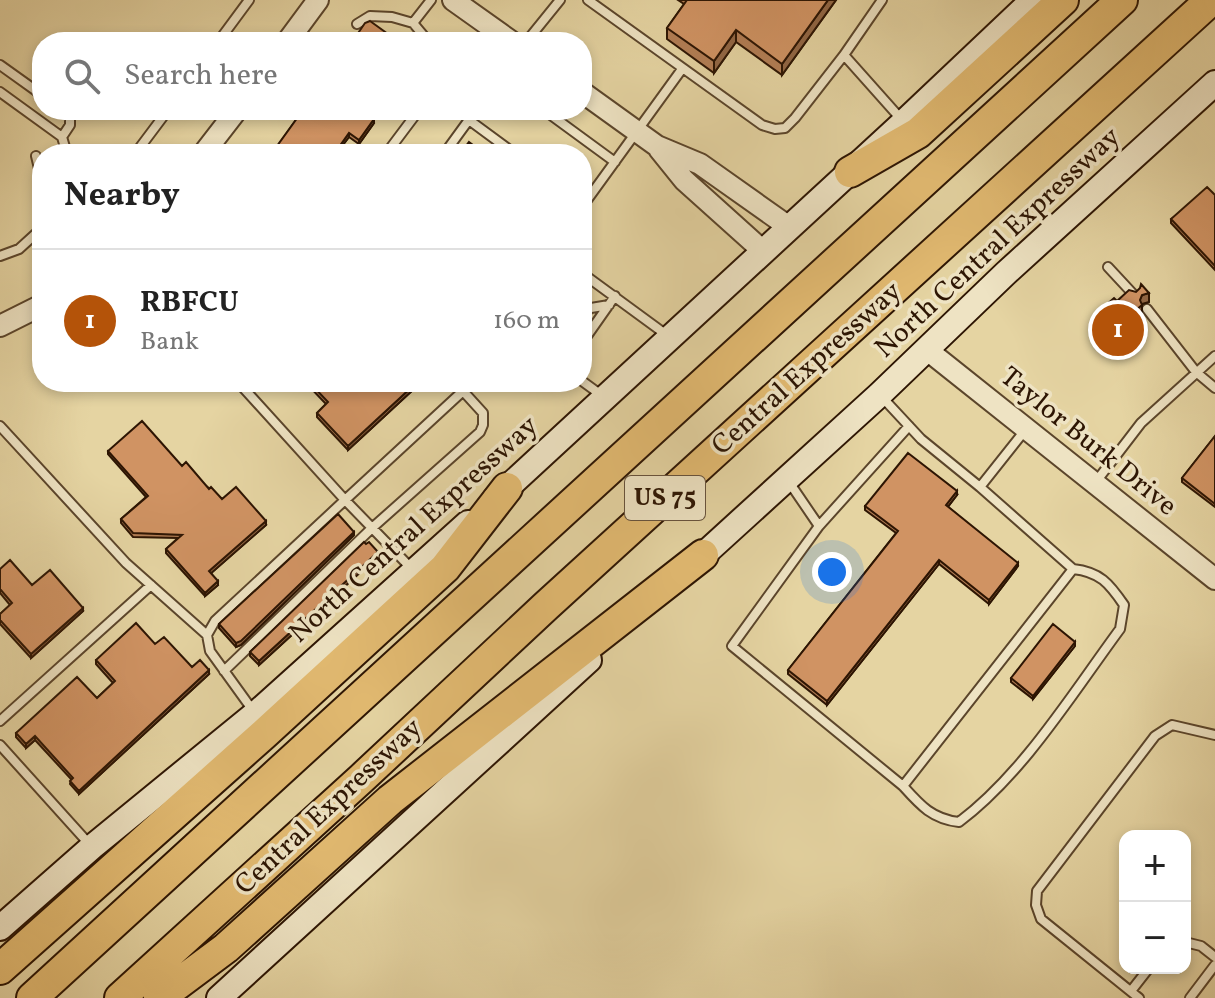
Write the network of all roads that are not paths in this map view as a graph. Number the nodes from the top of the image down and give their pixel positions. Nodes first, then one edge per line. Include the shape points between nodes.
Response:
1 (249, 0) edge
2 (318, 0) edge
3 (431, 0) edge
4 (453, 0) edge
5 (560, 0) edge
6 (588, 0) edge
7 (882, 0) edge
8 (1033, 0) edge
9 (1063, 0) edge
10 (1122, 0) edge
11 (1211, 0) edge
12 (413, 23) junction
13 (357, 24) dead end
14 (225, 32) edge
15 (294, 32) edge
16 (421, 32) edge
17 (498, 32) edge
18 (534, 32) edge
19 (844, 55) junction
20 (0, 65) edge
21 (682, 69) junction
22 (1215, 83) edge
23 (32, 88) edge
24 (0, 92) edge
25 (592, 99) edge
26 (32, 115) edge
27 (39, 120) edge
28 (70, 120) edge
29 (160, 120) edge
30 (229, 120) edge
31 (412, 120) edge
32 (469, 120) joint
33 (558, 120) edge
34 (904, 122) junction
35 (638, 132) junction
36 (62, 137) junction
37 (64, 144) edge
38 (142, 144) edge
39 (211, 144) edge
40 (394, 144) edge
41 (451, 144) edge
42 (501, 144) edge
43 (590, 144) edge
44 (592, 145) edge
45 (657, 146) junction
46 (615, 162) junction
47 (850, 172) junction
48 (592, 193) edge
49 (789, 227) junction
50 (32, 237) edge
51 (763, 251) junction
52 (0, 256) edge
53 (1108, 267) dead end
54 (592, 280) edge
55 (1134, 295) edge
56 (615, 296) junction
57 (609, 305) junction
58 (592, 308) edge
59 (1147, 309) dead end
60 (32, 310) edge
61 (0, 326) edge
62 (592, 329) edge
63 (670, 337) junction
64 (926, 349) junction
65 (1215, 356) edge
66 (1196, 372) junction
67 (592, 388) edge
68 (1215, 388) edge
69 (247, 392) edge
70 (462, 392) edge
71 (464, 392) edge
72 (879, 395) junction
73 (604, 397) junction
74 (0, 426) edge
75 (909, 426) junction
76 (1026, 429) junction
77 (786, 478) junction
78 (1095, 484) junction
79 (980, 487) junction
80 (507, 488) junction
81 (345, 500) junction
82 (819, 526) junction
83 (372, 528) junction
84 (703, 555) junction
85 (1073, 569) junction
86 (414, 572) junction
87 (1215, 579) edge
88 (151, 585) junction
89 (207, 635) junction
90 (224, 671) junction
91 (255, 714) junction
92 (0, 721) edge
93 (1215, 735) edge
94 (0, 745) edge
95 (903, 786) junction
96 (92, 847) junction
97 (0, 928) edge
98 (1191, 944) edge
99 (1215, 957) edge
100 (1215, 965) edge
101 (0, 969) edge
102 (1144, 974) edge
103 (1131, 991) junction
104 (32, 998) edge
105 (120, 998) edge
106 (159, 998) edge
107 (219, 998) edge
108 (1139, 998) edge
109 (1190, 998) edge

1 - 14 lane
2 - 15 street
3 - 12 lane
4 - 17 street
5 - 18 lane
6 - 21 lane
7 - 19 lane
8 - 34 main road, North Central Expressway
9 - 47 highway via 918,133
10 - 104 highway, Central Expressway / US 75
11 - 105 highway, Central Expressway / US 75
12 - 13 lane via 370,16
12 - 16 lane
19 - 21 lane via 795,118 775,129
19 - 34 lane
20 - 23 lane
21 - 35 lane
22 - 64 main road, North Central Expressway
24 - 26 lane
25 - 35 street
27 - 36 lane
28 - 36 lane
29 - 38 lane
30 - 39 street
31 - 40 lane
32 - 41 lane
32 - 42 lane
33 - 43 lane
34 - 47 main road, North Central Expressway
35 - 45 street
35 - 46 lane
36 - 37 lane
44 - 46 lane
45 - 49 street via 700,164
45 - 51 street via 684,180
46 - 48 lane
47 - 49 main road, North Central Expressway
49 - 51 main road, North Central Expressway
50 - 52 lane
51 - 63 main road, North Central Expressway
53 - 55 lane
54 - 56 lane
56 - 57 lane
56 - 63 lane
57 - 58 lane
57 - 62 lane
59 - 66 lane
60 - 61 street
63 - 73 main road, North Central Expressway
64 - 72 main road, North Central Expressway
64 - 76 street, Taylor Burk Drive
65 - 66 lane
66 - 68 lane
66 - 78 lane via 1141,423
67 - 73 lane
69 - 81 lane
70 - 81 lane
71 - 83 lane via 483,413 480,432
72 - 75 lane
72 - 77 main road, North Central Expressway
73 - 80 main road, North Central Expressway
74 - 88 lane
75 - 79 lane
75 - 82 lane
76 - 78 street, Taylor Burk Drive
76 - 79 lane
77 - 82 lane
77 - 84 main road, North Central Expressway
78 - 87 street, Taylor Burk Drive
79 - 85 lane
80 - 86 main road, North Central Expressway
80 - 101 highway via 445,568
81 - 83 lane
81 - 89 lane via 215,621
82 - 95 lane via 732,646
83 - 86 lane
83 - 90 lane
84 - 106 highway via 390,800 226,948
84 - 107 main road, North Central Expressway
85 - 95 lane
85 - 95 lane via 1090,571 1110,584 1124,605 1120,629 1013,772 959,822 943,820
86 - 91 main road, North Central Expressway
88 - 89 lane
88 - 92 lane
89 - 90 lane via 210,651
90 - 91 lane
91 - 96 main road, North Central Expressway
93 - 103 lane via 1172,725 1155,736 1037,891 1041,919
94 - 96 lane
96 - 97 main road, North Central Expressway
98 - 99 lane
100 - 109 lane
102 - 103 lane
103 - 108 lane

